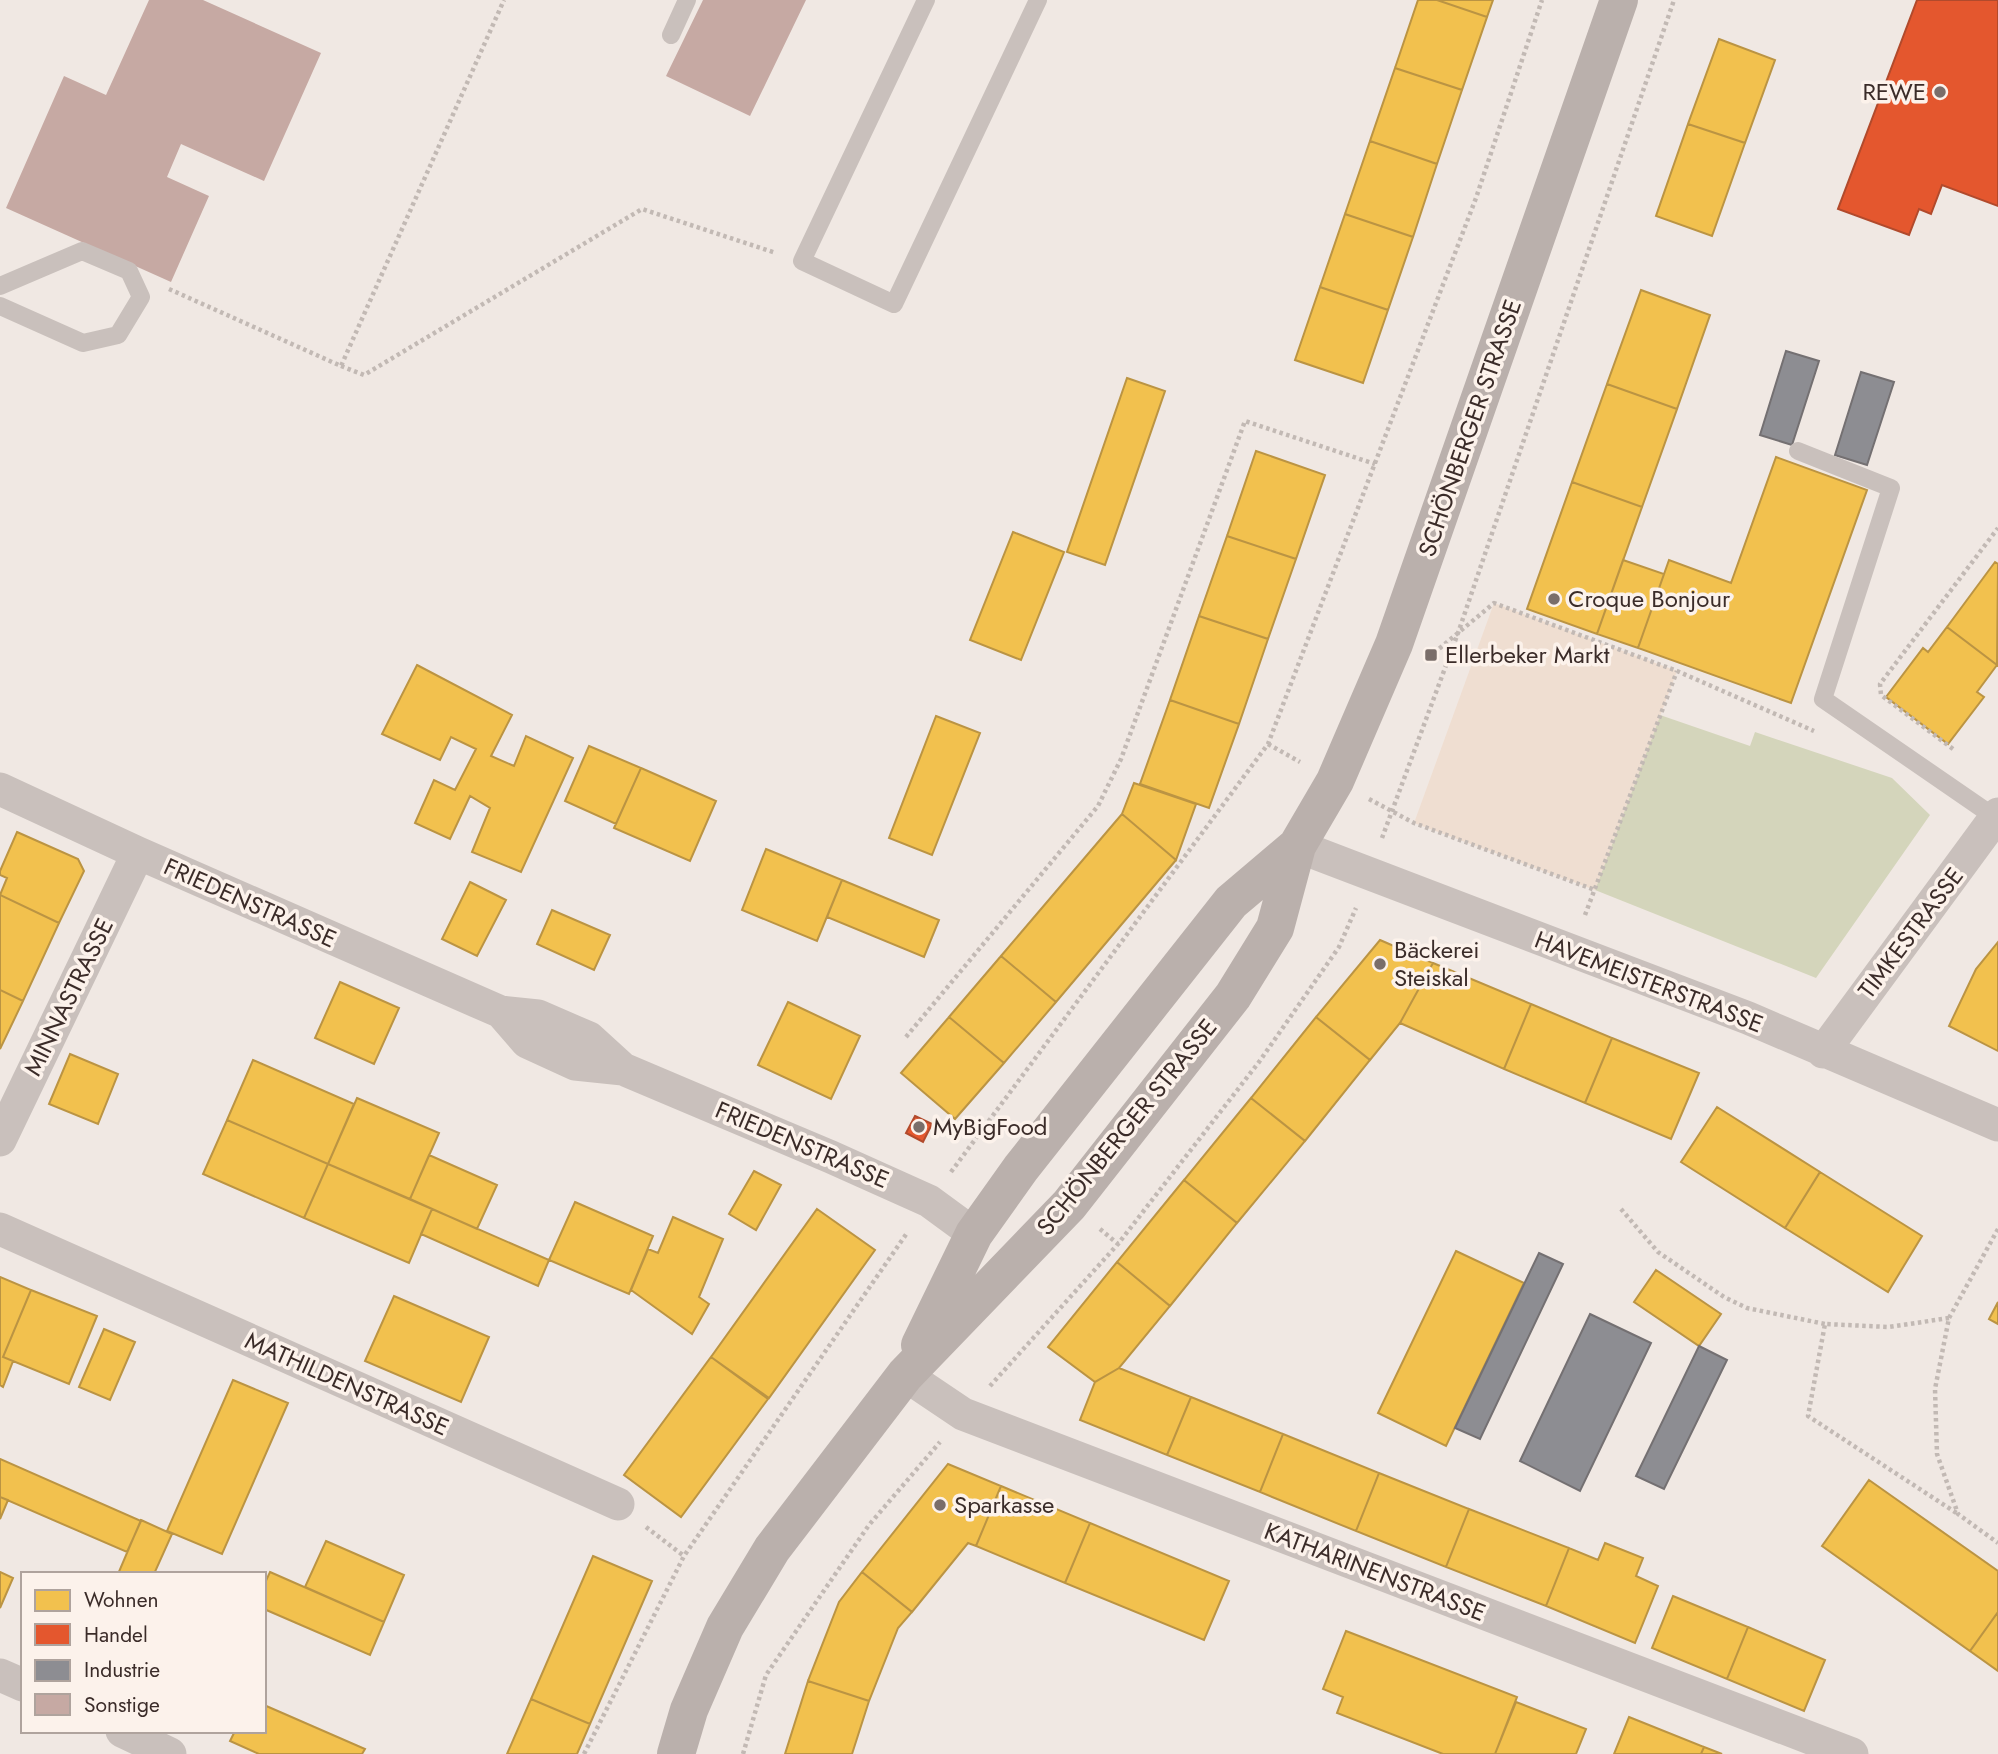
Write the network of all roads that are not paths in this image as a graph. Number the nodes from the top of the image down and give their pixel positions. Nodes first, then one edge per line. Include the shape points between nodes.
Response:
1 (687, 0) edge
2 (926, 0) edge
3 (1038, 0) edge
4 (1619, 0) edge
5 (671, 35) dead end
6 (0, 286) edge
7 (0, 306) edge
8 (1798, 452) dead end
9 (0, 789) edge
10 (1997, 816) edge
11 (1297, 846) junction
12 (138, 853) junction
13 (1823, 1052) junction
14 (1998, 1125) edge
15 (0, 1140) edge
16 (0, 1229) edge
17 (974, 1234) junction
18 (905, 1376) junction
19 (618, 1504) road end
20 (0, 1675) edge
21 (21, 1684) edge
22 (125, 1733) edge
23 (170, 1754) edge
24 (676, 1754) edge
25 (1852, 1754) edge

1 - 5 lane
2 - 3 lane via 802,261 894,304
4 - 11 main road, SCHÖNBERGER STRASSE via 1394,644 1335,781
6 - 7 lane via 82,250 129,271 141,298 118,335 83,343
8 - 10 lane via 1891,488 1823,699
9 - 12 street, FRIEDENSTRASSE
10 - 13 street, TIMKESTRASSE
11 - 13 street, HAVEMEISTERSTRASSE via 1748,1018
11 - 17 main road, SCHÖNBERGER STRASSE via 1231,902
11 - 18 main road, SCHÖNBERGER STRASSE via 1275,928 1233,996 1069,1205
12 - 15 street, MINNASTRASSE
12 - 17 street, FRIEDENSTRASSE via 501,1012 538,1016 589,1038 623,1069 929,1201
13 - 14 street, HAVEMEISTERSTRASSE
16 - 19 street, MATHILDENSTRASSE
17 - 18 main road, SCHÖNBERGER STRASSE
18 - 24 main road, SCHÖNBERGER STRASSE via 765,1560 725,1627 689,1710
18 - 25 street, KATHARINENSTRASSE via 963,1414
20 - 21 street
22 - 23 street

